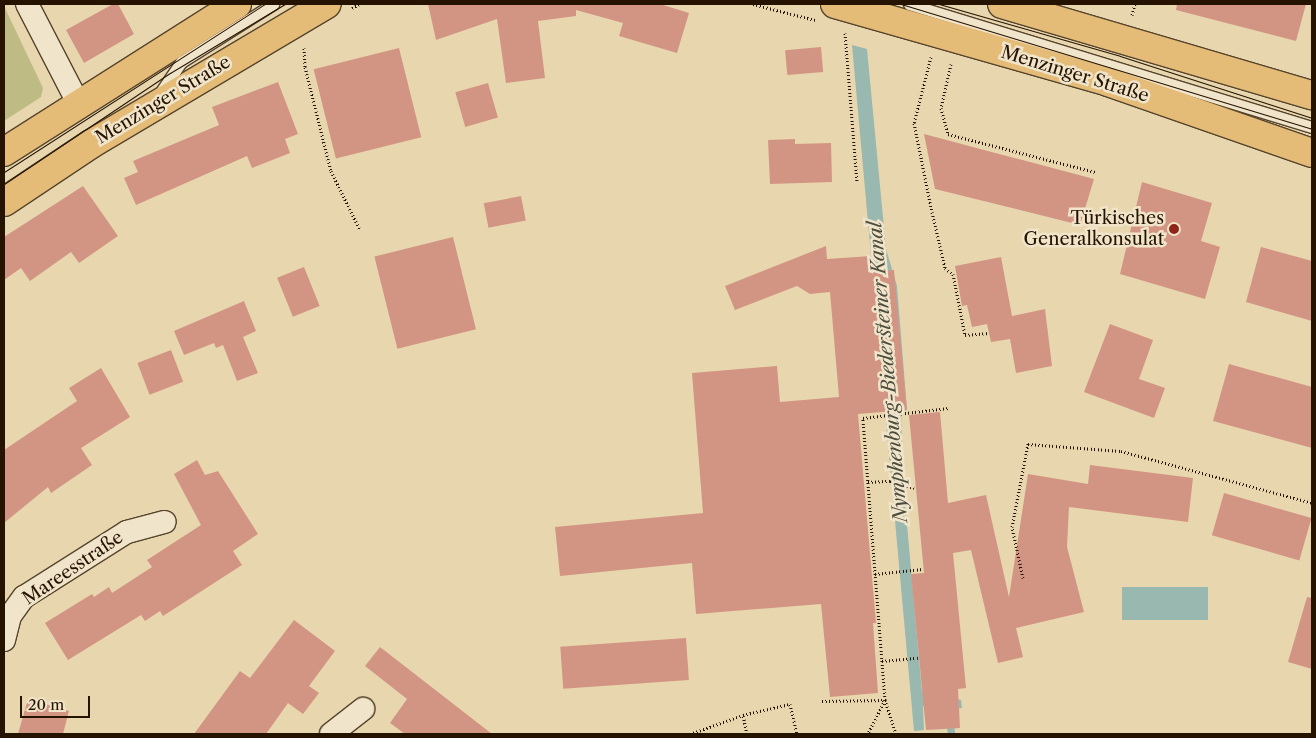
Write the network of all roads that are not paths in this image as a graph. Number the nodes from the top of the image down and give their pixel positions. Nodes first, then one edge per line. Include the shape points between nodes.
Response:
1 (27, 4) edge
2 (236, 4) edge
3 (274, 4) edge
4 (327, 4) edge
5 (910, 4) edge
6 (1002, 4) edge
7 (840, 16) edge
8 (1312, 95) edge
9 (78, 103) junction
10 (148, 109) junction
11 (1312, 127) edge
12 (4, 152) edge
13 (1312, 153) edge
14 (4, 202) edge
15 (165, 522) dead end
16 (4, 640) edge
17 (363, 709) dead end
18 (331, 734) edge

1 - 9 street
2 - 9 main road
3 - 10 lane via 181,62
4 - 10 main road, Menzinger Straße
5 - 11 lane
6 - 8 main road
7 - 13 main road, Menzinger Straße via 1108,82
9 - 12 main road
10 - 14 main road, Menzinger Straße
15 - 16 street, Mareesstraße via 127,532 24,597 10,616
17 - 18 street

